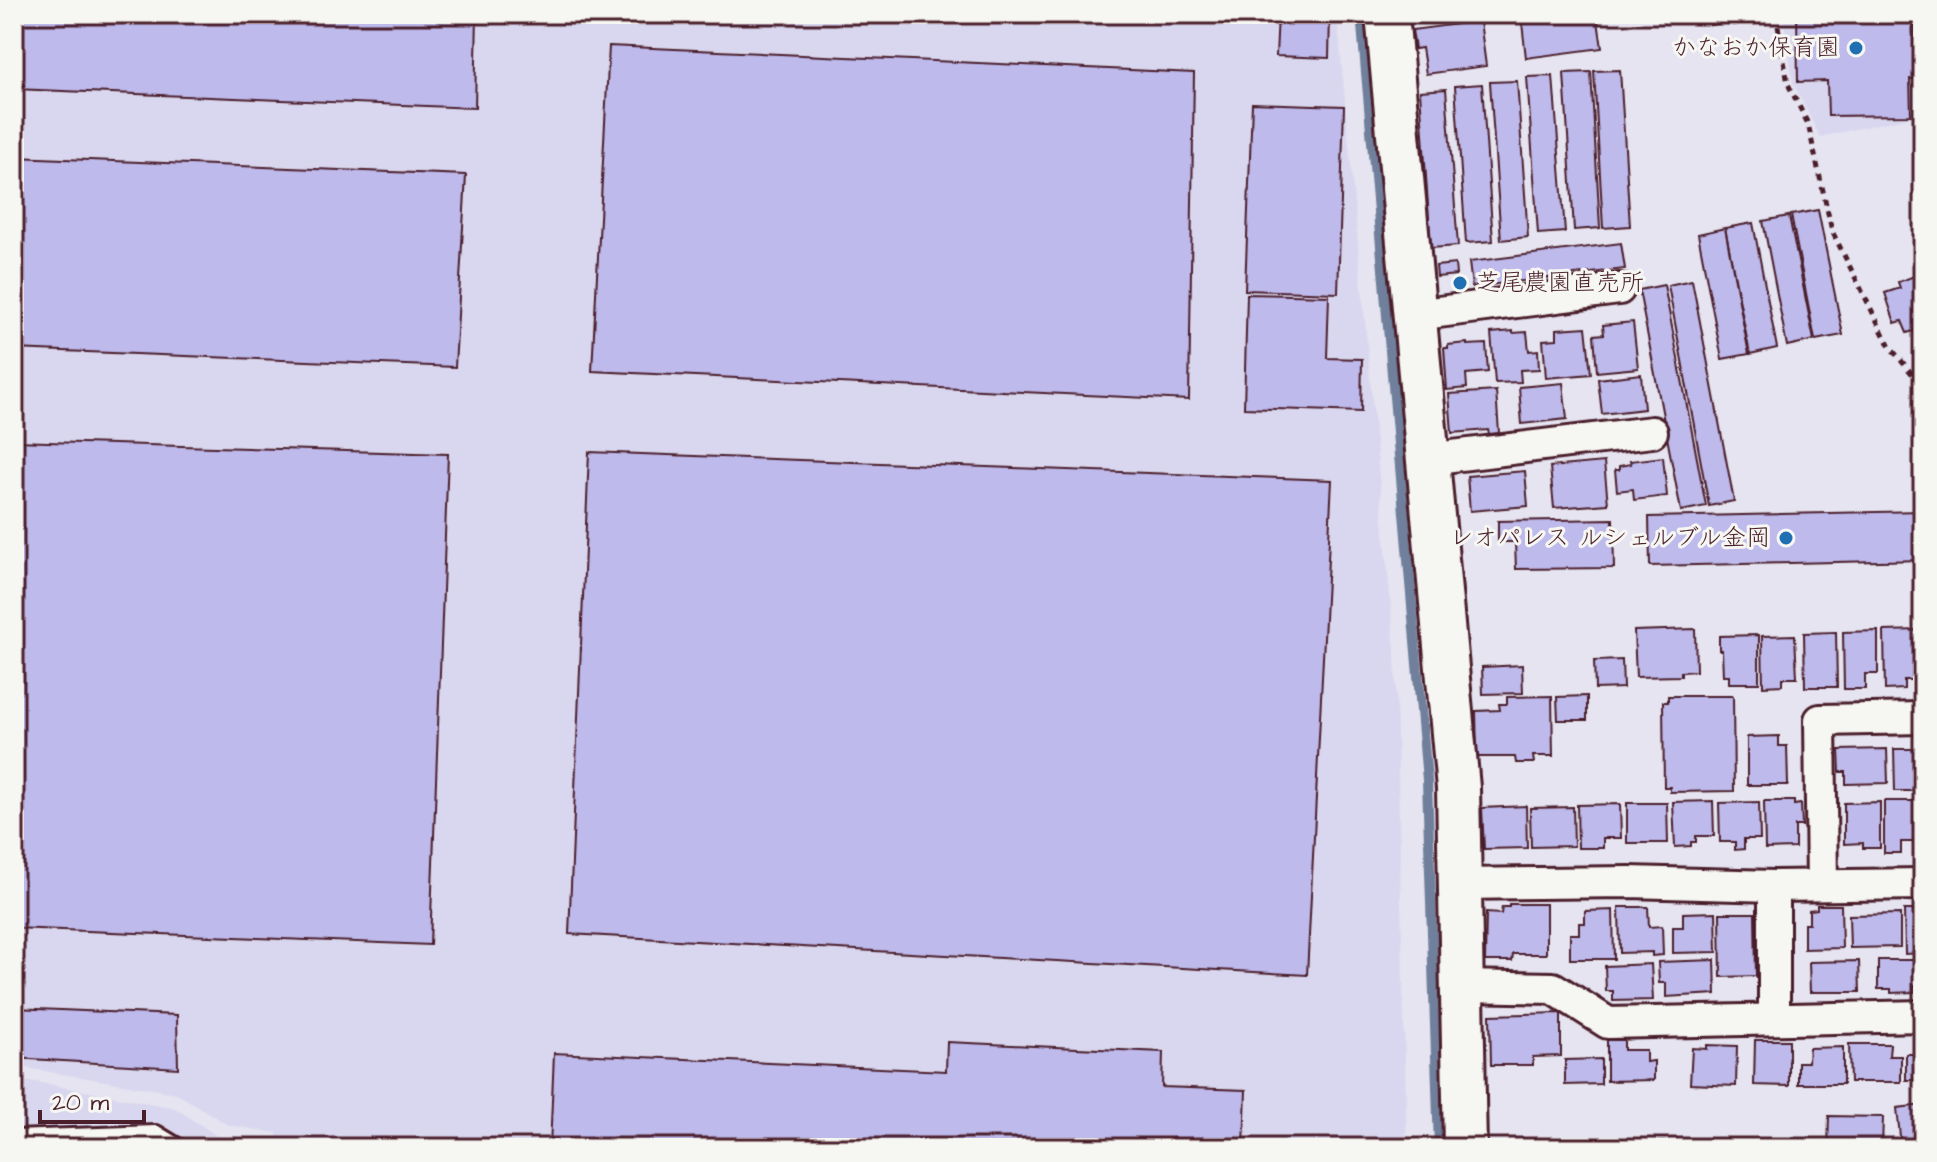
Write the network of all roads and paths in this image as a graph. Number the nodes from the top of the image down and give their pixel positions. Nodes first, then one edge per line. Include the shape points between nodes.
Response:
1 (1387, 14) edge
2 (1776, 14) edge
3 (1619, 289) dead end
4 (1415, 315) junction
5 (1923, 387) edge
6 (1652, 432) dead end
7 (1427, 459) junction
8 (1923, 718) edge
9 (1460, 884) junction
10 (1923, 884) edge
11 (1822, 885) junction
12 (1774, 886) junction
13 (1462, 986) junction
14 (1923, 1016) edge
15 (1774, 1019) junction
16 (22, 1139) edge
17 (179, 1148) edge
18 (1465, 1148) edge

1 - 4 street
2 - 5 path via 1788,84 1808,124 1832,231 1890,347
3 - 4 street
4 - 7 street
6 - 7 street
7 - 9 street via 1458,788
8 - 11 street via 1820,720
9 - 12 street
9 - 13 street
10 - 11 street
11 - 12 street
12 - 15 street
13 - 15 street via 1553,988 1608,1023
13 - 18 street
14 - 15 street
16 - 17 lane via 156,1134

